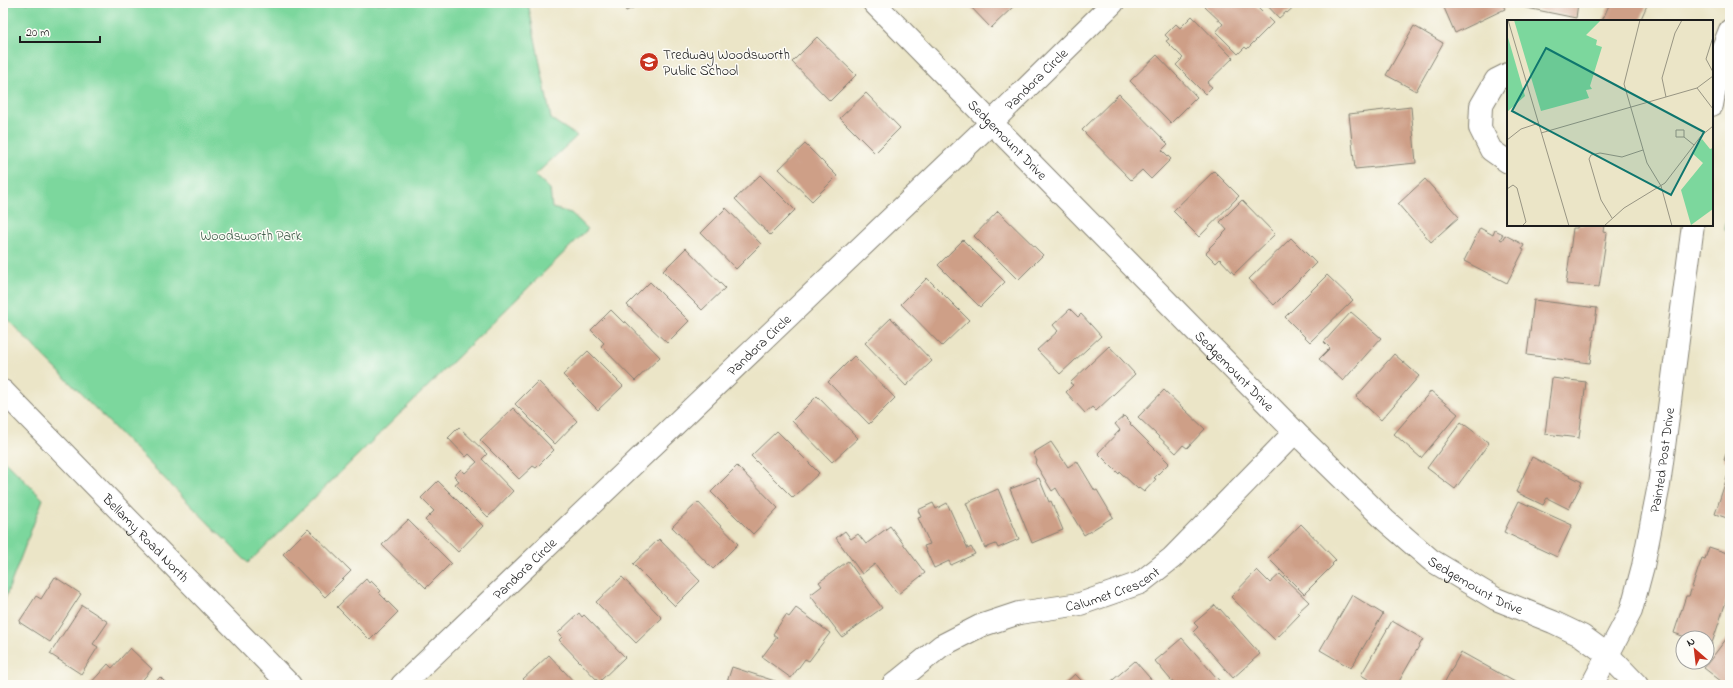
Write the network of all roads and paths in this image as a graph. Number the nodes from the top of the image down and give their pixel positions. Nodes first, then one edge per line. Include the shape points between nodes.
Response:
1 (874, 3) edge
2 (1113, 3) edge
3 (1730, 30) edge
4 (1507, 74) edge
5 (1713, 100) edge
6 (991, 123) junction
7 (1507, 161) edge
8 (1693, 226) edge
9 (3, 391) edge
10 (1295, 432) junction
11 (1608, 655) junction
12 (281, 682) edge
13 (402, 685) edge
14 (893, 685) edge
15 (1592, 685) edge
16 (1636, 685) edge

1 - 6 street, Sedgemount Drive
2 - 6 street, Pandora Circle
3 - 5 street via 1722,50
4 - 7 street via 1496,80 1481,106 1480,121 1480,128 1490,150
6 - 10 street, Sedgemount Drive
6 - 13 street, Pandora Circle
8 - 11 street, Painted Post Drive via 1659,485 1643,566 1631,611
9 - 12 street, Bellamy Road North
10 - 11 street, Sedgemount Drive via 1386,521 1431,560 1496,599 1582,636
10 - 14 street, Calumet Crescent via 1172,558 1140,583 1080,604 1019,613 980,626 941,646
11 - 15 street, Painted Post Drive
11 - 16 street, Sedgemount Drive

